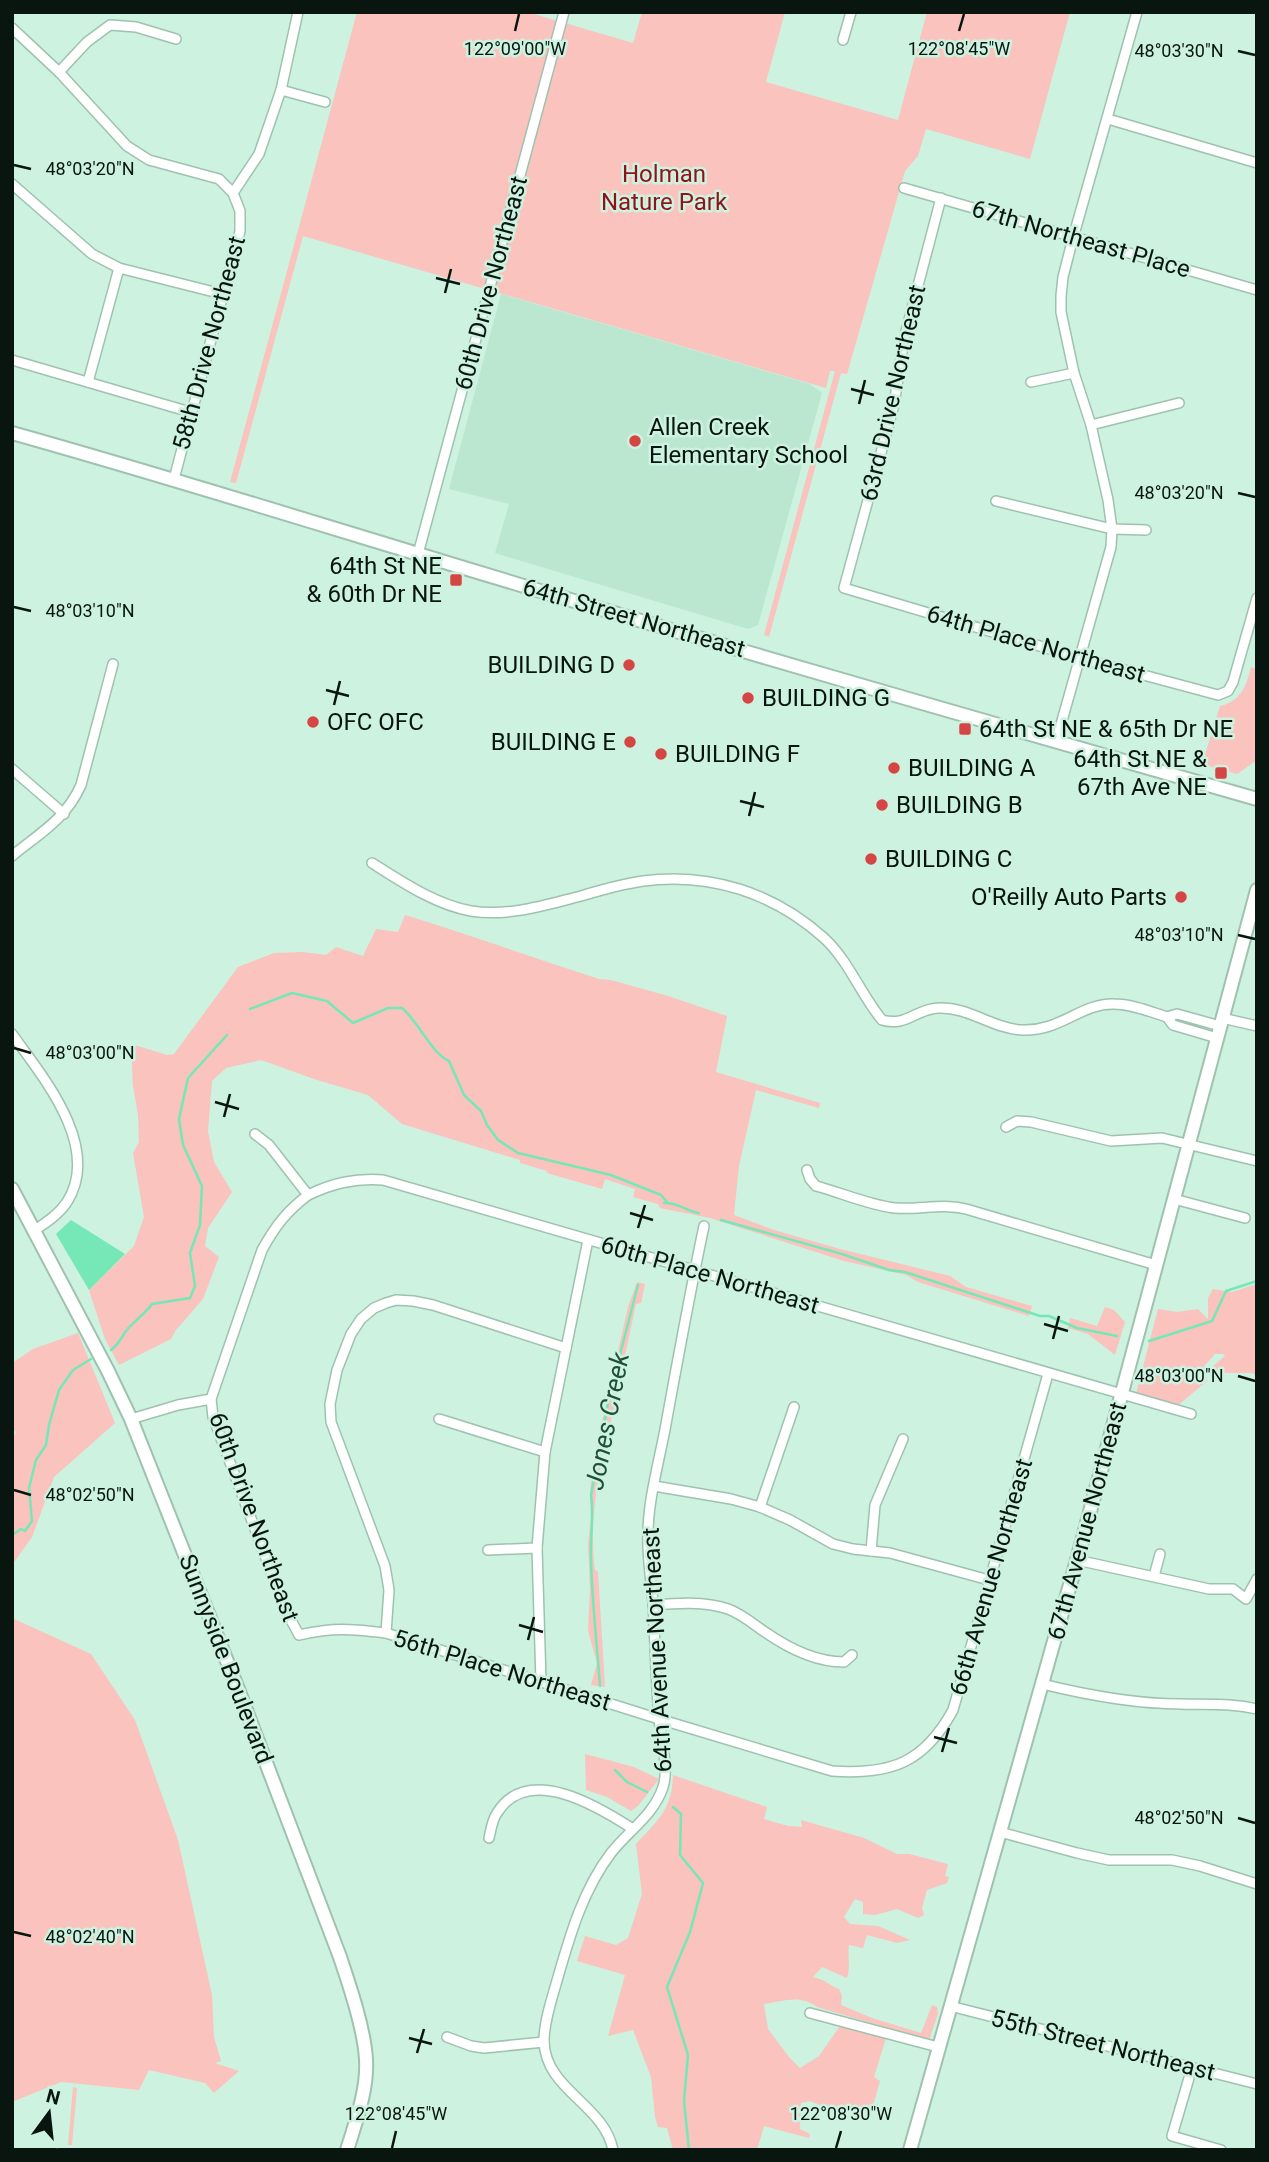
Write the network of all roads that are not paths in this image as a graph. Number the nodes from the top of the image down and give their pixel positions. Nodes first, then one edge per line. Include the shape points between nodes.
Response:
1 (298, 12) edge
2 (564, 12) edge
3 (851, 12) edge
4 (1137, 12) edge
5 (12, 28) edge
6 (176, 39) dead end
7 (844, 40) dead end
8 (60, 72) junction
9 (281, 90) junction
10 (325, 102) dead end
11 (1108, 119) junction
12 (1257, 163) edge
13 (12, 184) edge
14 (904, 188) dead end
15 (233, 193) junction
16 (941, 198) junction
17 (1073, 238) junction
18 (119, 268) junction
19 (1257, 290) edge
20 (222, 294) junction
21 (12, 360) edge
22 (1073, 373) junction
23 (88, 382) junction
24 (1031, 382) dead end
25 (1179, 402) dead end
26 (190, 412) junction
27 (1091, 425) junction
28 (12, 433) edge
29 (174, 479) junction
30 (996, 501) dead end
31 (1112, 529) junction
32 (1146, 530) dead end
33 (418, 554) junction
34 (844, 588) joint
35 (1257, 598) edge
36 (1080, 658) junction
37 (113, 664) dead end
38 (1056, 742) junction
39 (12, 769) edge
40 (1257, 799) edge
41 (64, 814) junction
42 (12, 856) edge
43 (372, 863) dead end
44 (1257, 890) edge
45 (1257, 1026) edge
46 (1220, 1027) junction
47 (12, 1034) edge
48 (1006, 1128) dead end
49 (254, 1134) dead end
50 (1190, 1143) junction
51 (1257, 1161) edge
52 (807, 1170) dead end
53 (12, 1189) edge
54 (308, 1195) junction
55 (1174, 1199) junction
56 (1245, 1218) dead end
57 (704, 1226) dead end
58 (35, 1230) junction
59 (588, 1240) junction
60 (1156, 1265) junction
61 (694, 1270) junction
62 (566, 1348) junction
63 (1048, 1374) junction
64 (1121, 1394) junction
65 (211, 1398) junction
66 (794, 1407) dead end
67 (1191, 1414) dead end
68 (131, 1419) junction
69 (439, 1419) dead end
70 (903, 1439) dead end
71 (545, 1452) junction
72 (654, 1486) junction
73 (760, 1507) junction
74 (537, 1548) junction
75 (488, 1549) dead end
76 (871, 1550) junction
77 (1160, 1554) dead end
78 (1077, 1560) junction
79 (1154, 1576) junction
80 (1257, 1579) edge
81 (989, 1580) junction
82 (653, 1605) junction
83 (386, 1633) junction
84 (299, 1636) joint
85 (852, 1655) dead end
86 (541, 1682) junction
87 (1042, 1684) junction
88 (1257, 1709) edge
89 (659, 1719) junction
90 (905, 1763) joint
91 (633, 1829) junction
92 (1000, 1832) junction
93 (489, 1838) dead end
94 (1257, 1884) edge
95 (950, 2006) junction
96 (810, 2013) dead end
97 (447, 2036) dead end
98 (544, 2042) junction
99 (938, 2047) junction
100 (1189, 2078) dead end
101 (1257, 2084) edge
102 (347, 2150) edge
103 (613, 2150) edge
104 (910, 2150) edge
105 (1221, 2150) edge

1 - 9 street
2 - 33 street, 60th Drive Northeast
3 - 7 street
4 - 11 street
5 - 8 street
6 - 8 street via 110,25
8 - 15 street via 127,146 149,160 219,179
9 - 10 street
9 - 15 street via 258,154
11 - 12 street
11 - 17 street
13 - 18 street via 92,254
14 - 16 street, 67th Northeast Place
15 - 20 street, 58th Drive Northeast via 240,211 240,231
16 - 17 street, 67th Northeast Place
16 - 34 street, 63rd Drive Northeast via 904,339 894,405
17 - 19 street, 67th Northeast Place
17 - 22 street via 1063,276 1061,312
18 - 20 street
18 - 23 street
20 - 26 street, 58th Drive Northeast
21 - 23 street
22 - 24 street
22 - 27 street
23 - 26 street
25 - 27 street
26 - 29 street, 58th Drive Northeast
27 - 31 street
28 - 29 street, 64th Street Northeast
29 - 33 street, 64th Street Northeast
30 - 31 street
31 - 32 street
31 - 36 street
33 - 38 street, 64th Street Northeast
34 - 36 street, 64th Place Northeast
35 - 36 street, 64th Place Northeast via 1233,682 1228,691 1218,695
36 - 38 street
37 - 41 street via 81,785
38 - 40 street, 64th Street Northeast
39 - 41 street
41 - 42 street
43 - 46 street via 449,905 487,913 518,911 643,881 692,880 753,893 826,940 882,1020 894,1024 939,1008 1019,1030 1043,1029 1088,1009 1115,1004 1167,1017 1173,1025
44 - 46 street, 67th Avenue Northeast
45 - 46 street
46 - 50 street, 67th Avenue Northeast
47 - 58 street via 72,1130 79,1163 68,1201
48 - 50 street via 1017,1121 1111,1141 1162,1138
49 - 54 street via 270,1145
50 - 51 street
50 - 55 street, 67th Avenue Northeast
52 - 60 street via 816,1186 877,1204 893,1208 951,1205
53 - 58 street, Sunnyside Boulevard
54 - 59 street, 60th Place Northeast via 364,1178 383,1181
54 - 65 street, 60th Drive Northeast via 287,1211 262,1250
55 - 56 street
55 - 60 street, 67th Avenue Northeast
57 - 61 street, 64th Avenue Northeast
58 - 68 street, Sunnyside Boulevard
59 - 61 street, 60th Place Northeast
59 - 62 street
60 - 64 street, 67th Avenue Northeast
61 - 63 street, 60th Place Northeast
61 - 72 street, 64th Avenue Northeast
62 - 71 street
62 - 83 street via 413,1301 374,1307 351,1334 337,1370 331,1422 385,1566 389,1590
63 - 64 street, 60th Place Northeast
63 - 81 street, 66th Avenue Northeast
64 - 67 street, 60th Place Northeast
64 - 78 street, 67th Avenue Northeast
65 - 68 street, 60th Drive Northeast
65 - 84 street, 60th Drive Northeast via 213,1417
66 - 73 street
68 - 102 street, Sunnyside Boulevard via 354,1998 366,2059 362,2099
69 - 71 street
70 - 76 street via 875,1505
71 - 74 street
72 - 73 street
72 - 82 street, 64th Avenue Northeast via 648,1533
73 - 76 street via 833,1544
74 - 75 street
74 - 86 street
76 - 81 street
77 - 79 street
78 - 79 street
78 - 87 street, 67th Avenue Northeast
79 - 80 street via 1209,1589 1233,1589 1246,1598
81 - 90 street, 66th Avenue Northeast via 953,1710 937,1737
82 - 85 street via 688,1603 729,1609 795,1650 835,1662
82 - 89 street, 64th Avenue Northeast
83 - 84 street, 56th Place Northeast via 324,1629
83 - 86 street, 56th Place Northeast
86 - 89 street, 56th Place Northeast
87 - 88 street via 1141,1702 1237,1704
87 - 92 street, 67th Avenue Northeast
89 - 90 street, 56th Place Northeast via 832,1771 856,1773
89 - 91 street, 64th Avenue Northeast via 663,1788
91 - 93 street via 573,1796 535,1790 521,1793 498,1811
91 - 98 street, 64th Avenue Northeast via 597,1871 577,1918 548,2012
92 - 94 street via 1109,1860 1172,1860
92 - 95 street, 67th Avenue Northeast
95 - 99 street, 67th Avenue Northeast
95 - 101 street, 55th Street Northeast
96 - 99 street
97 - 98 street via 484,2048
98 - 103 street, 64th Avenue Northeast via 557,2078 600,2120
99 - 104 street, 67th Avenue Northeast
100 - 105 street via 1172,2136

